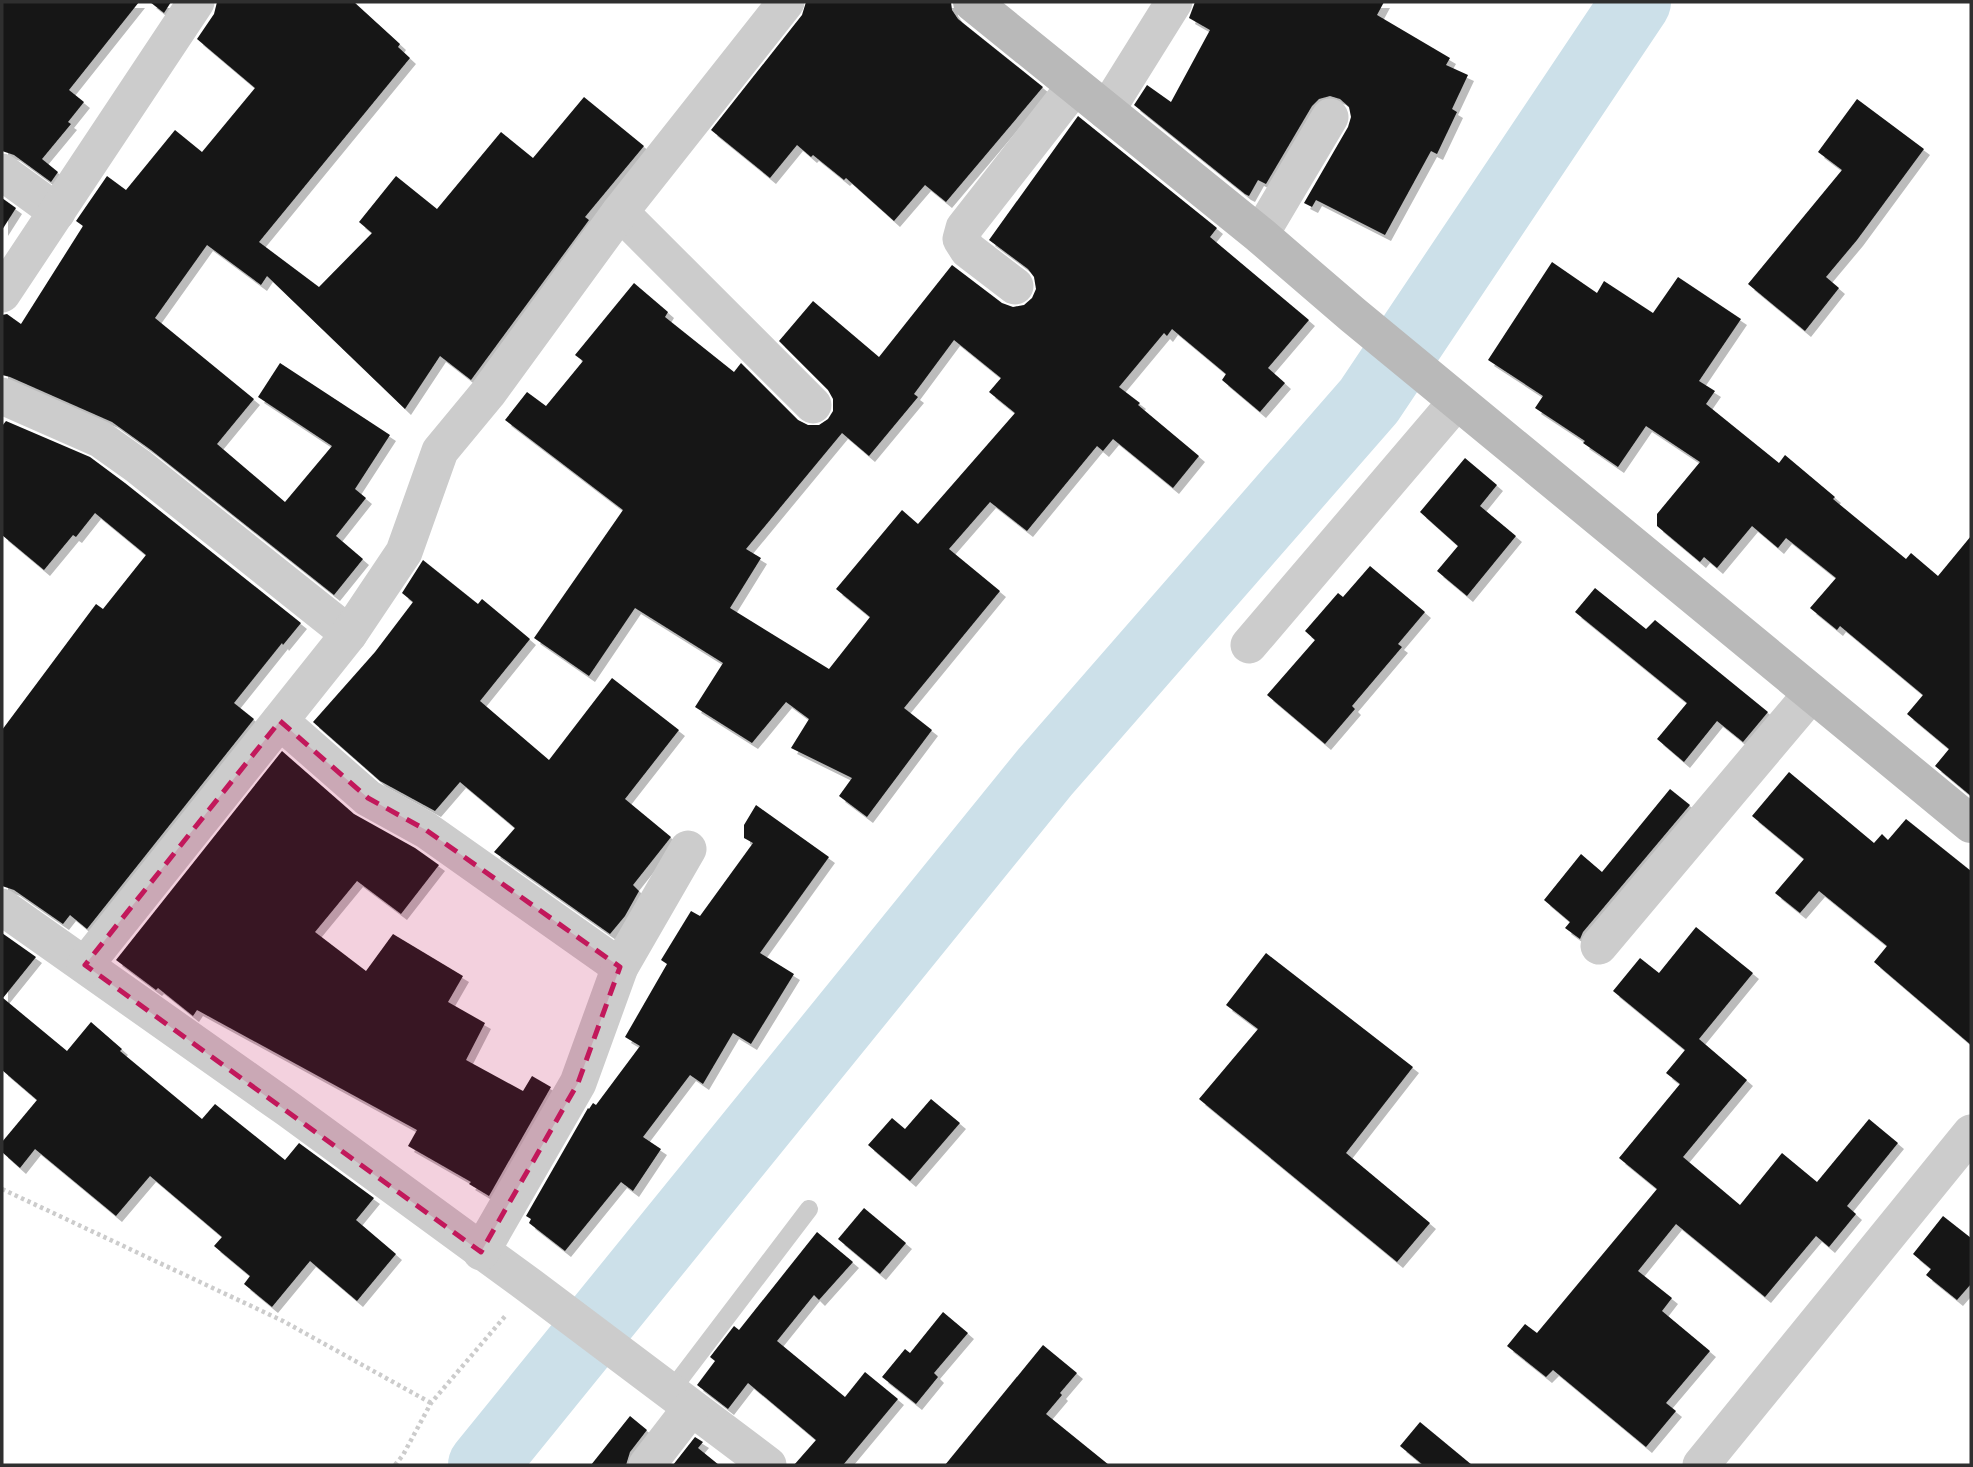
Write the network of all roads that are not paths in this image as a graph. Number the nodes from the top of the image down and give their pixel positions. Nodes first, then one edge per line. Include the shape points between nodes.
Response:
1 (196, 2) edge
2 (786, 2) edge
3 (972, 2) edge
4 (1174, 2) edge
5 (1075, 86) junction
6 (1106, 111) junction
7 (1330, 117) dead end
8 (2, 172) edge
9 (57, 212) junction
10 (620, 212) junction
11 (1260, 234) junction
12 (1015, 286) dead end
13 (2, 294) edge
14 (1450, 395) junction
15 (2, 396) edge
16 (813, 405) dead end
17 (349, 634) junction
18 (1249, 645) dead end
19 (1812, 693) junction
20 (280, 721) junction
21 (1971, 824) edge
22 (688, 849) dead end
23 (2, 906) edge
24 (1599, 946) dead end
25 (85, 965) junction
26 (620, 967) junction
27 (1971, 1133) edge
28 (809, 1209) dead end
29 (481, 1252) junction
30 (669, 1392) junction
31 (647, 1465) edge
32 (768, 1465) edge
33 (1701, 1465) edge

1 - 9 street
2 - 10 street
3 - 5 street
4 - 6 street
5 - 6 street
5 - 12 street via 964,228 961,239 968,250
6 - 11 street
7 - 11 street
8 - 9 street
9 - 13 street
10 - 16 street
10 - 17 street via 440,451 404,552
11 - 14 street
14 - 18 street
14 - 19 street
15 - 17 street via 100,439
17 - 20 street
19 - 21 street
19 - 24 street
20 - 25 street
20 - 26 street via 368,798 426,830
22 - 26 street
23 - 25 street
25 - 29 street
26 - 29 street via 578,1083
27 - 33 street
28 - 30 lane
29 - 30 street
30 - 31 street
30 - 32 street

